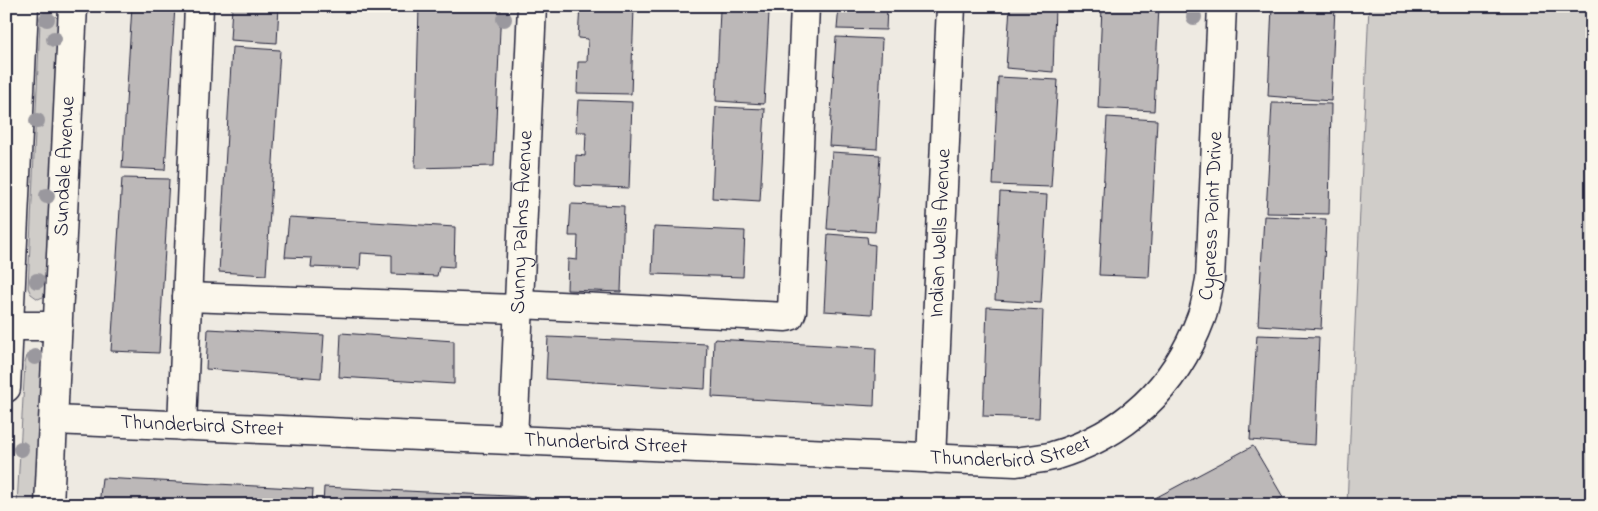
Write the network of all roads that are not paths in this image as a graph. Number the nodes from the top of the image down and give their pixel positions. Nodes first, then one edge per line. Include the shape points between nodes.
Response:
1 (24, 6) edge
2 (73, 6) edge
3 (199, 6) edge
4 (532, 6) edge
5 (805, 6) edge
6 (951, 6) edge
7 (1222, 6) edge
8 (187, 296) junction
9 (519, 307) junction
10 (8, 326) edge
11 (58, 326) junction
12 (6, 388) edge
13 (1144, 407) joint
14 (54, 420) junction
15 (182, 426) junction
16 (513, 440) junction
17 (931, 459) junction
18 (49, 505) edge

1 - 10 street
2 - 11 street, Sundale Avenue
3 - 8 street
4 - 9 street, Sunny Palms Avenue
5 - 9 street via 790,316
6 - 17 street, Indian Wells Avenue
7 - 13 street, Cypress Point Drive via 1210,280 1202,316 1188,350 1171,378
8 - 9 street
8 - 15 street
9 - 16 street, Sunny Palms Avenue
10 - 11 street
10 - 12 street
11 - 14 street, Sundale Avenue
13 - 17 street, Thunderbird Street via 1086,445 1051,456 1016,462
14 - 15 street, Thunderbird Street
14 - 18 street, Sundale Avenue
15 - 16 street, Thunderbird Street
16 - 17 street, Thunderbird Street

